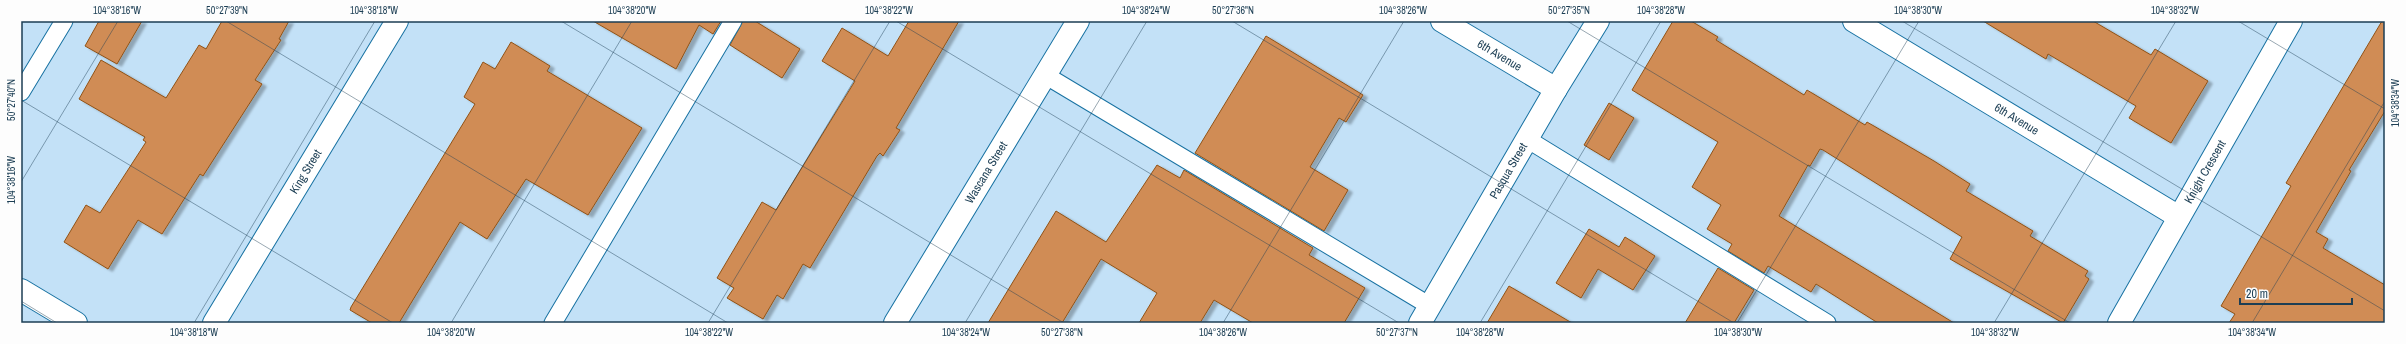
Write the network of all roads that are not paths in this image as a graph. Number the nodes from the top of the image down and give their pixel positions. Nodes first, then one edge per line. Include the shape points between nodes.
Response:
1 (64, 21) edge
2 (397, 21) edge
3 (733, 21) edge
4 (1078, 21) edge
5 (1442, 21) edge
6 (1598, 21) edge
7 (1854, 21) edge
8 (2291, 21) edge
9 (1045, 75) junction
10 (1556, 89) junction
11 (21, 92) edge
12 (1527, 140) junction
13 (2179, 217) junction
14 (21, 290) edge
15 (1425, 315) edge
16 (76, 323) edge
17 (214, 323) edge
18 (553, 323) edge
19 (895, 323) edge
20 (1827, 323) edge
21 (2119, 323) edge

1 - 11 lane
2 - 17 street, King Street
3 - 18 lane
4 - 9 street, Wascana Street
5 - 10 street, 6th Avenue
6 - 10 street, Pasqua Street
7 - 13 street, 6th Avenue
8 - 13 street, Knight Crescent
9 - 15 lane
9 - 19 street, Wascana Street
10 - 12 street, Pasqua Street
12 - 15 street, Pasqua Street
12 - 20 lane
13 - 21 street, Knight Crescent
14 - 16 street

